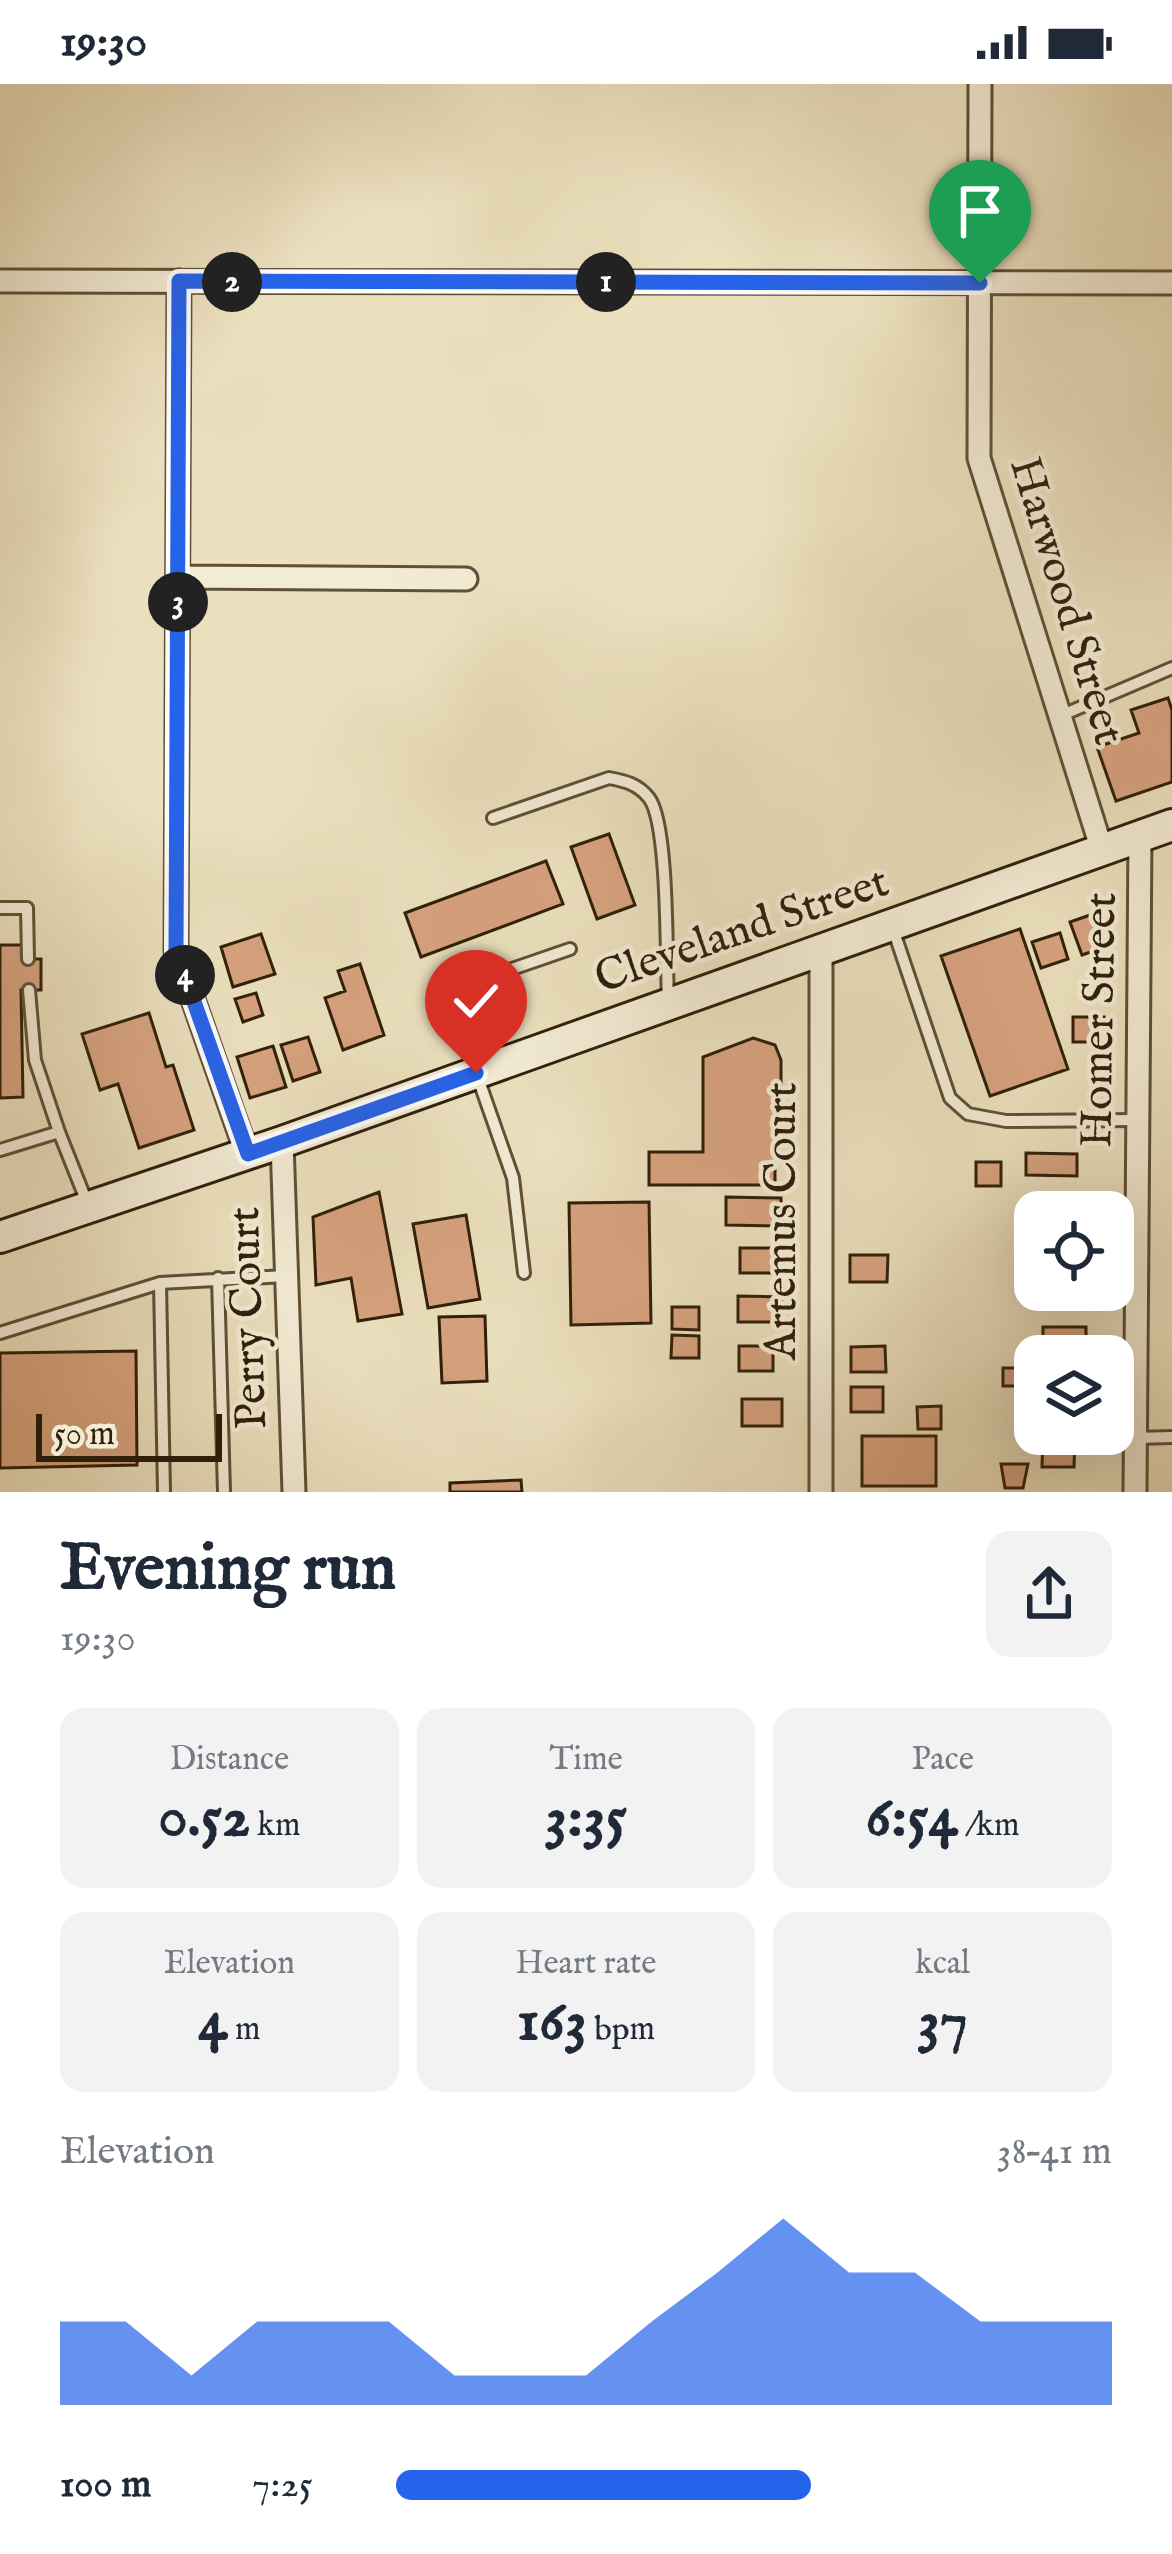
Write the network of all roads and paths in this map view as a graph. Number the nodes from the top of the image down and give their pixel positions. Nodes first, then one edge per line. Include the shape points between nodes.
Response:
1 (980, 84) edge
2 (0, 281) edge
3 (179, 281) junction
4 (980, 283) junction
5 (1172, 283) edge
6 (178, 577) junction
7 (466, 579) dead end
8 (1172, 668) edge
9 (1060, 716) junction
10 (493, 818) dead end
11 (1172, 825) edge
12 (1140, 836) junction
13 (1102, 850) junction
14 (0, 908) edge
15 (892, 926) junction
16 (570, 949) dead end
17 (821, 950) junction
18 (28, 959) dead end
19 (29, 990) dead end
20 (668, 1004) junction
21 (476, 1073) junction
22 (1138, 1120) junction
23 (59, 1132) junction
24 (282, 1142) junction
25 (0, 1150) edge
26 (248, 1154) junction
27 (88, 1207) junction
28 (0, 1237) edge
29 (524, 1274) dead end
30 (286, 1276) junction
31 (218, 1278) junction
32 (160, 1283) junction
33 (0, 1333) edge
34 (1172, 1437) edge
35 (1135, 1438) junction
36 (164, 1492) edge
37 (224, 1492) edge
38 (294, 1492) edge
39 (821, 1492) edge
40 (1135, 1492) edge

1 - 4 street, Harwood Street
2 - 3 street
3 - 4 street
3 - 6 street
4 - 5 street
4 - 9 street, Harwood Street via 979,458
6 - 7 street
6 - 26 street via 176,951
8 - 9 lane
9 - 13 street, Harwood Street
10 - 20 lane via 609,778 648,797 661,831
11 - 12 main road, Cleveland Street
12 - 13 main road, Cleveland Street
12 - 22 street, Homer Street
13 - 15 main road, Cleveland Street
14 - 18 lane via 26,908
15 - 17 main road, Cleveland Street
15 - 22 lane via 950,1098 968,1114
16 - 21 lane via 455,996
17 - 20 main road, Cleveland Street
17 - 39 street, Artemus Court
19 - 23 lane via 35,1060
20 - 21 main road, Cleveland Street
21 - 24 main road, Cleveland Street
21 - 29 lane via 513,1178
22 - 35 street, Homer Street
23 - 25 lane
23 - 27 lane
24 - 26 main road, Cleveland Street
24 - 30 street, Perry Court
26 - 27 main road, Cleveland Street
27 - 28 main road, Cleveland Street
30 - 31 lane
30 - 38 street, Perry Court
31 - 32 lane
31 - 37 lane
32 - 33 lane
32 - 36 lane
34 - 35 lane
35 - 40 street, Homer Street

